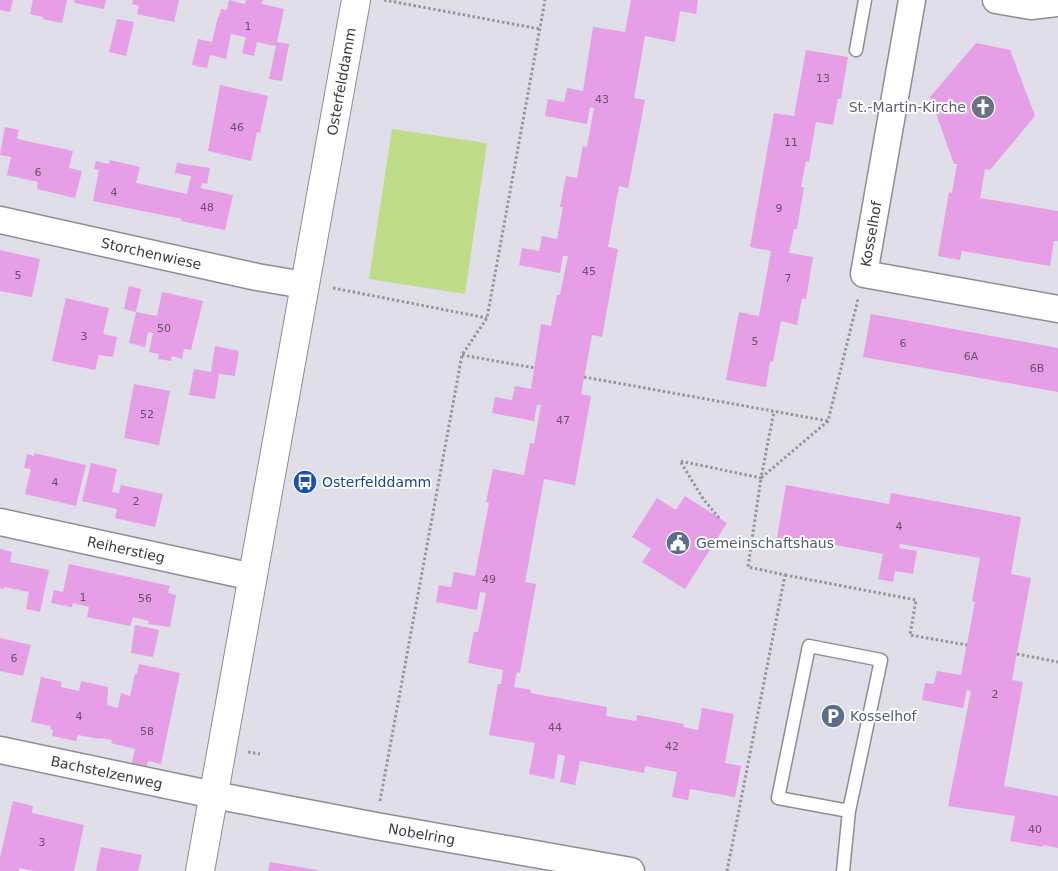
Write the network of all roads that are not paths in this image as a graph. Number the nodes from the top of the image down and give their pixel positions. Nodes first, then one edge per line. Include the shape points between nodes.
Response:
1 (356, 0) edge
2 (865, 0) edge
3 (912, 0) edge
4 (996, 0) edge
5 (1058, 3) edge
6 (856, 50) dead end
7 (0, 220) edge
8 (304, 285) junction
9 (1058, 309) edge
10 (0, 522) edge
11 (252, 577) junction
12 (0, 750) edge
13 (214, 795) junction
14 (849, 812) junction
15 (200, 871) edge
16 (631, 871) edge
17 (843, 871) edge

1 - 8 street, Osterfelddamm
2 - 6 lane
3 - 9 street, Kosselhof via 864,274
4 - 5 street via 1031,6
7 - 8 street, Storchenwiese
8 - 11 street, Osterfelddamm
10 - 11 street, Reiherstieg
11 - 13 street, Osterfelddamm
12 - 13 street, Bachstelzenweg
13 - 15 street, Osterfelddamm
13 - 16 street, Nobelring
14 - 14 lane via 881,660 808,646 778,798
14 - 17 lane

